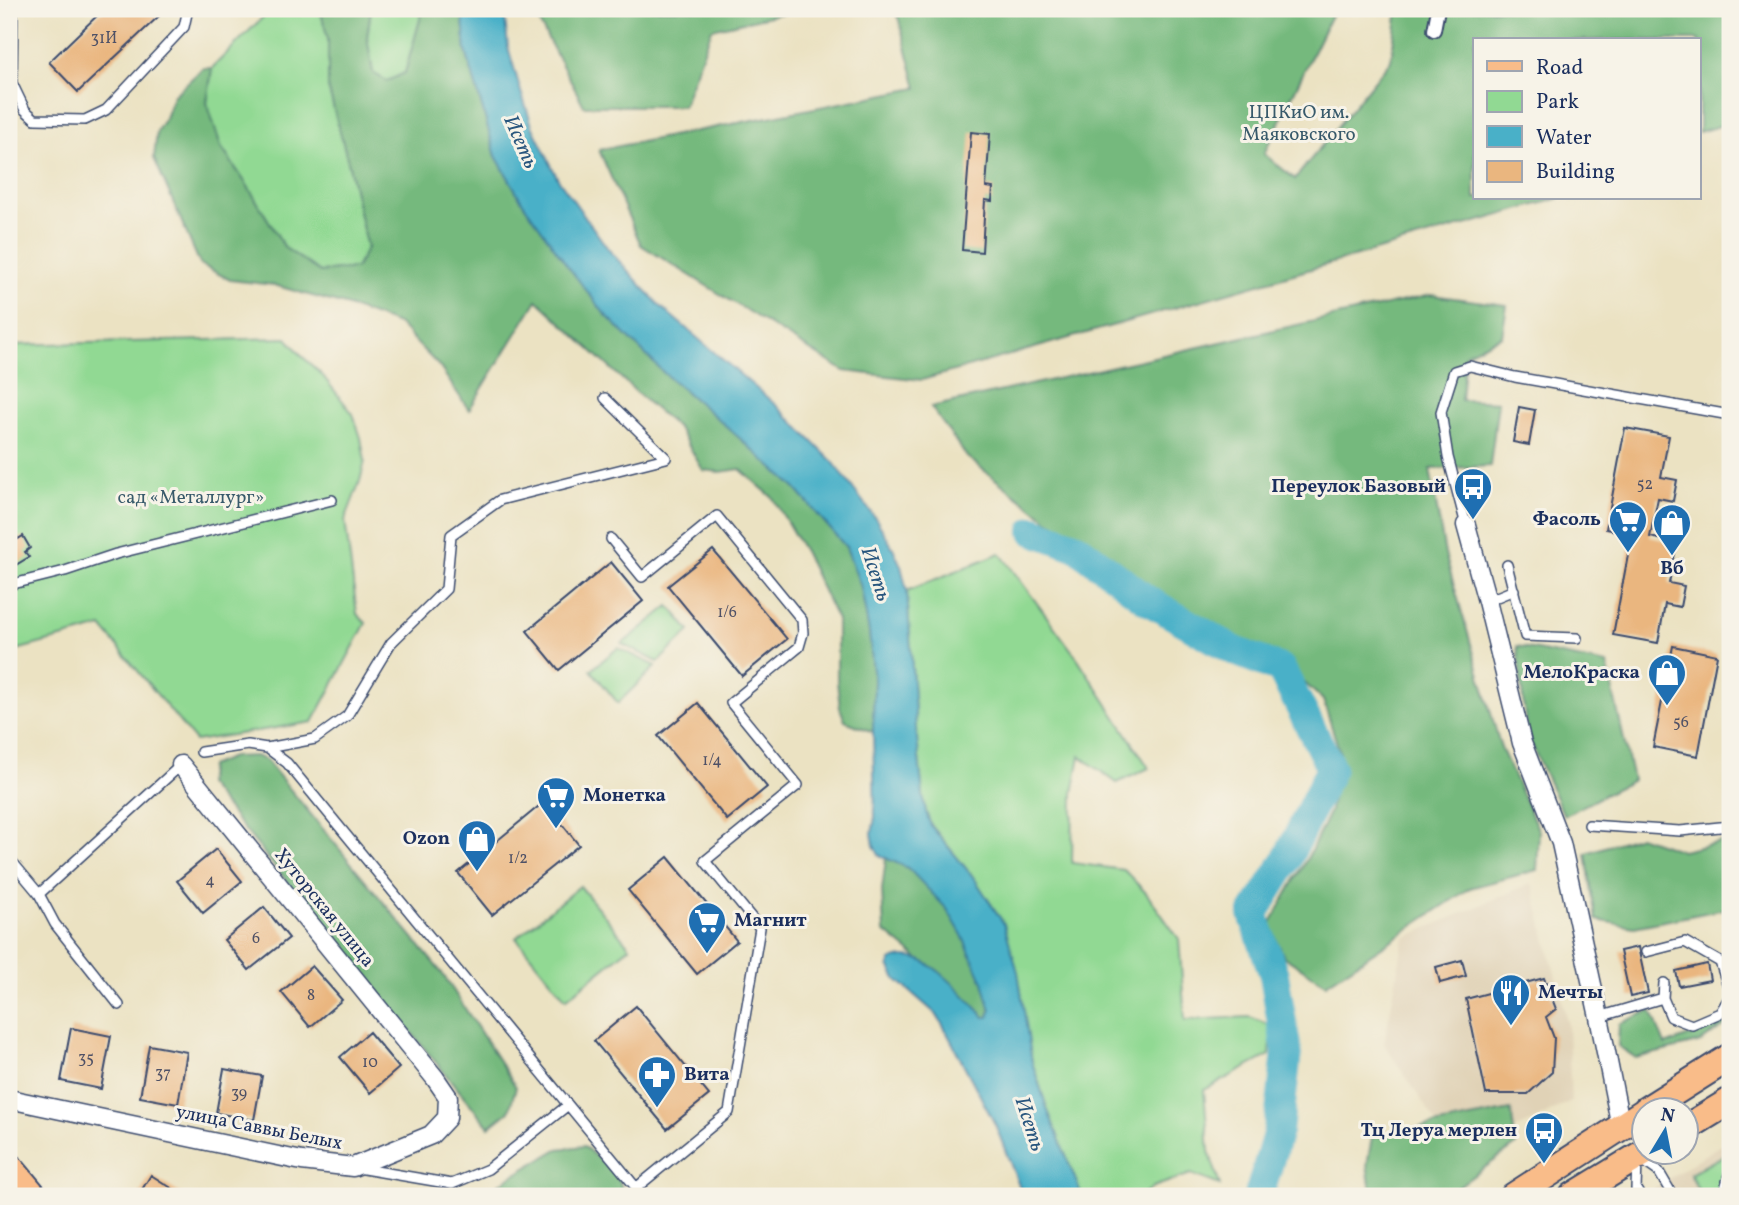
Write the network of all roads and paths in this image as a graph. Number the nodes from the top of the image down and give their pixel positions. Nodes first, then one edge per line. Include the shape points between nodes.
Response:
1 (13, 9) edge
2 (188, 9) edge
3 (1438, 9) edge
4 (1434, 30) dead end
5 (606, 398) dead end
6 (1730, 415) edge
7 (332, 500) dead end
8 (1466, 525) joint
9 (611, 539) dead end
10 (1507, 565) dead end
11 (9, 585) edge
12 (1514, 590) junction
13 (1487, 601) junction
14 (1577, 638) dead end
15 (267, 748) junction
16 (201, 752) dead end
17 (181, 765) joint
18 (1589, 825) dead end
19 (1730, 826) edge
20 (9, 858) edge
21 (39, 894) junction
22 (1646, 952) dead end
23 (1664, 983) dead end
24 (1730, 994) edge
25 (1662, 998) junction
26 (119, 1004) dead end
27 (1599, 1017) junction
28 (1730, 1056) edge
29 (435, 1078) joint
30 (1668, 1096) edge
31 (9, 1099) edge
32 (1730, 1101) edge
33 (568, 1105) junction
34 (1700, 1119) edge
35 (1630, 1121) edge
36 (1621, 1127) junction
37 (1630, 1139) edge
38 (1630, 1162) edge
39 (9, 1166) edge
40 (1640, 1166) edge
41 (1653, 1166) edge
42 (353, 1167) junction
43 (1730, 1171) edge
44 (640, 1192) edge
45 (34, 1196) edge
46 (1514, 1196) edge
47 (1573, 1196) edge
48 (1640, 1196) edge
49 (1673, 1196) edge
50 (1723, 1196) edge

1 - 2 lane via 12,83 25,110 35,119 85,120 106,110 184,27
3 - 4 street
5 - 15 lane via 666,458 500,500 461,528 452,535 446,590 391,643 347,716 315,739
6 - 8 lane via 1470,366 1454,371 1441,412
7 - 11 lane
8 - 13 street
9 - 44 lane via 642,577 717,516 802,620 803,633 799,648 731,703 798,785 705,861 760,928 729,1112
10 - 12 lane
12 - 13 lane
12 - 14 lane via 1525,636
13 - 27 street via 1522,743 1561,843
15 - 16 lane via 248,745
15 - 33 lane via 287,764
17 - 21 lane
17 - 29 street, Хуторская улица
18 - 19 lane via 1680,831
20 - 21 lane
21 - 26 lane via 55,923
22 - 24 lane via 1685,942 1720,962
23 - 25 lane
24 - 25 lane via 1720,1013 1692,1025 1671,1017
25 - 27 lane
27 - 36 street
28 - 30 main road
29 - 42 street, улица Саввы Белых via 448,1097 447,1118 430,1135
31 - 42 street, улица Саввы Белых via 302,1161
32 - 34 main road
33 - 42 lane via 488,1169 452,1184
33 - 44 lane
35 - 36 main road
36 - 37 main road
36 - 46 main road
38 - 47 main road
39 - 45 main road
40 - 48 lane via 1636,1189
41 - 49 lane
43 - 50 lane

